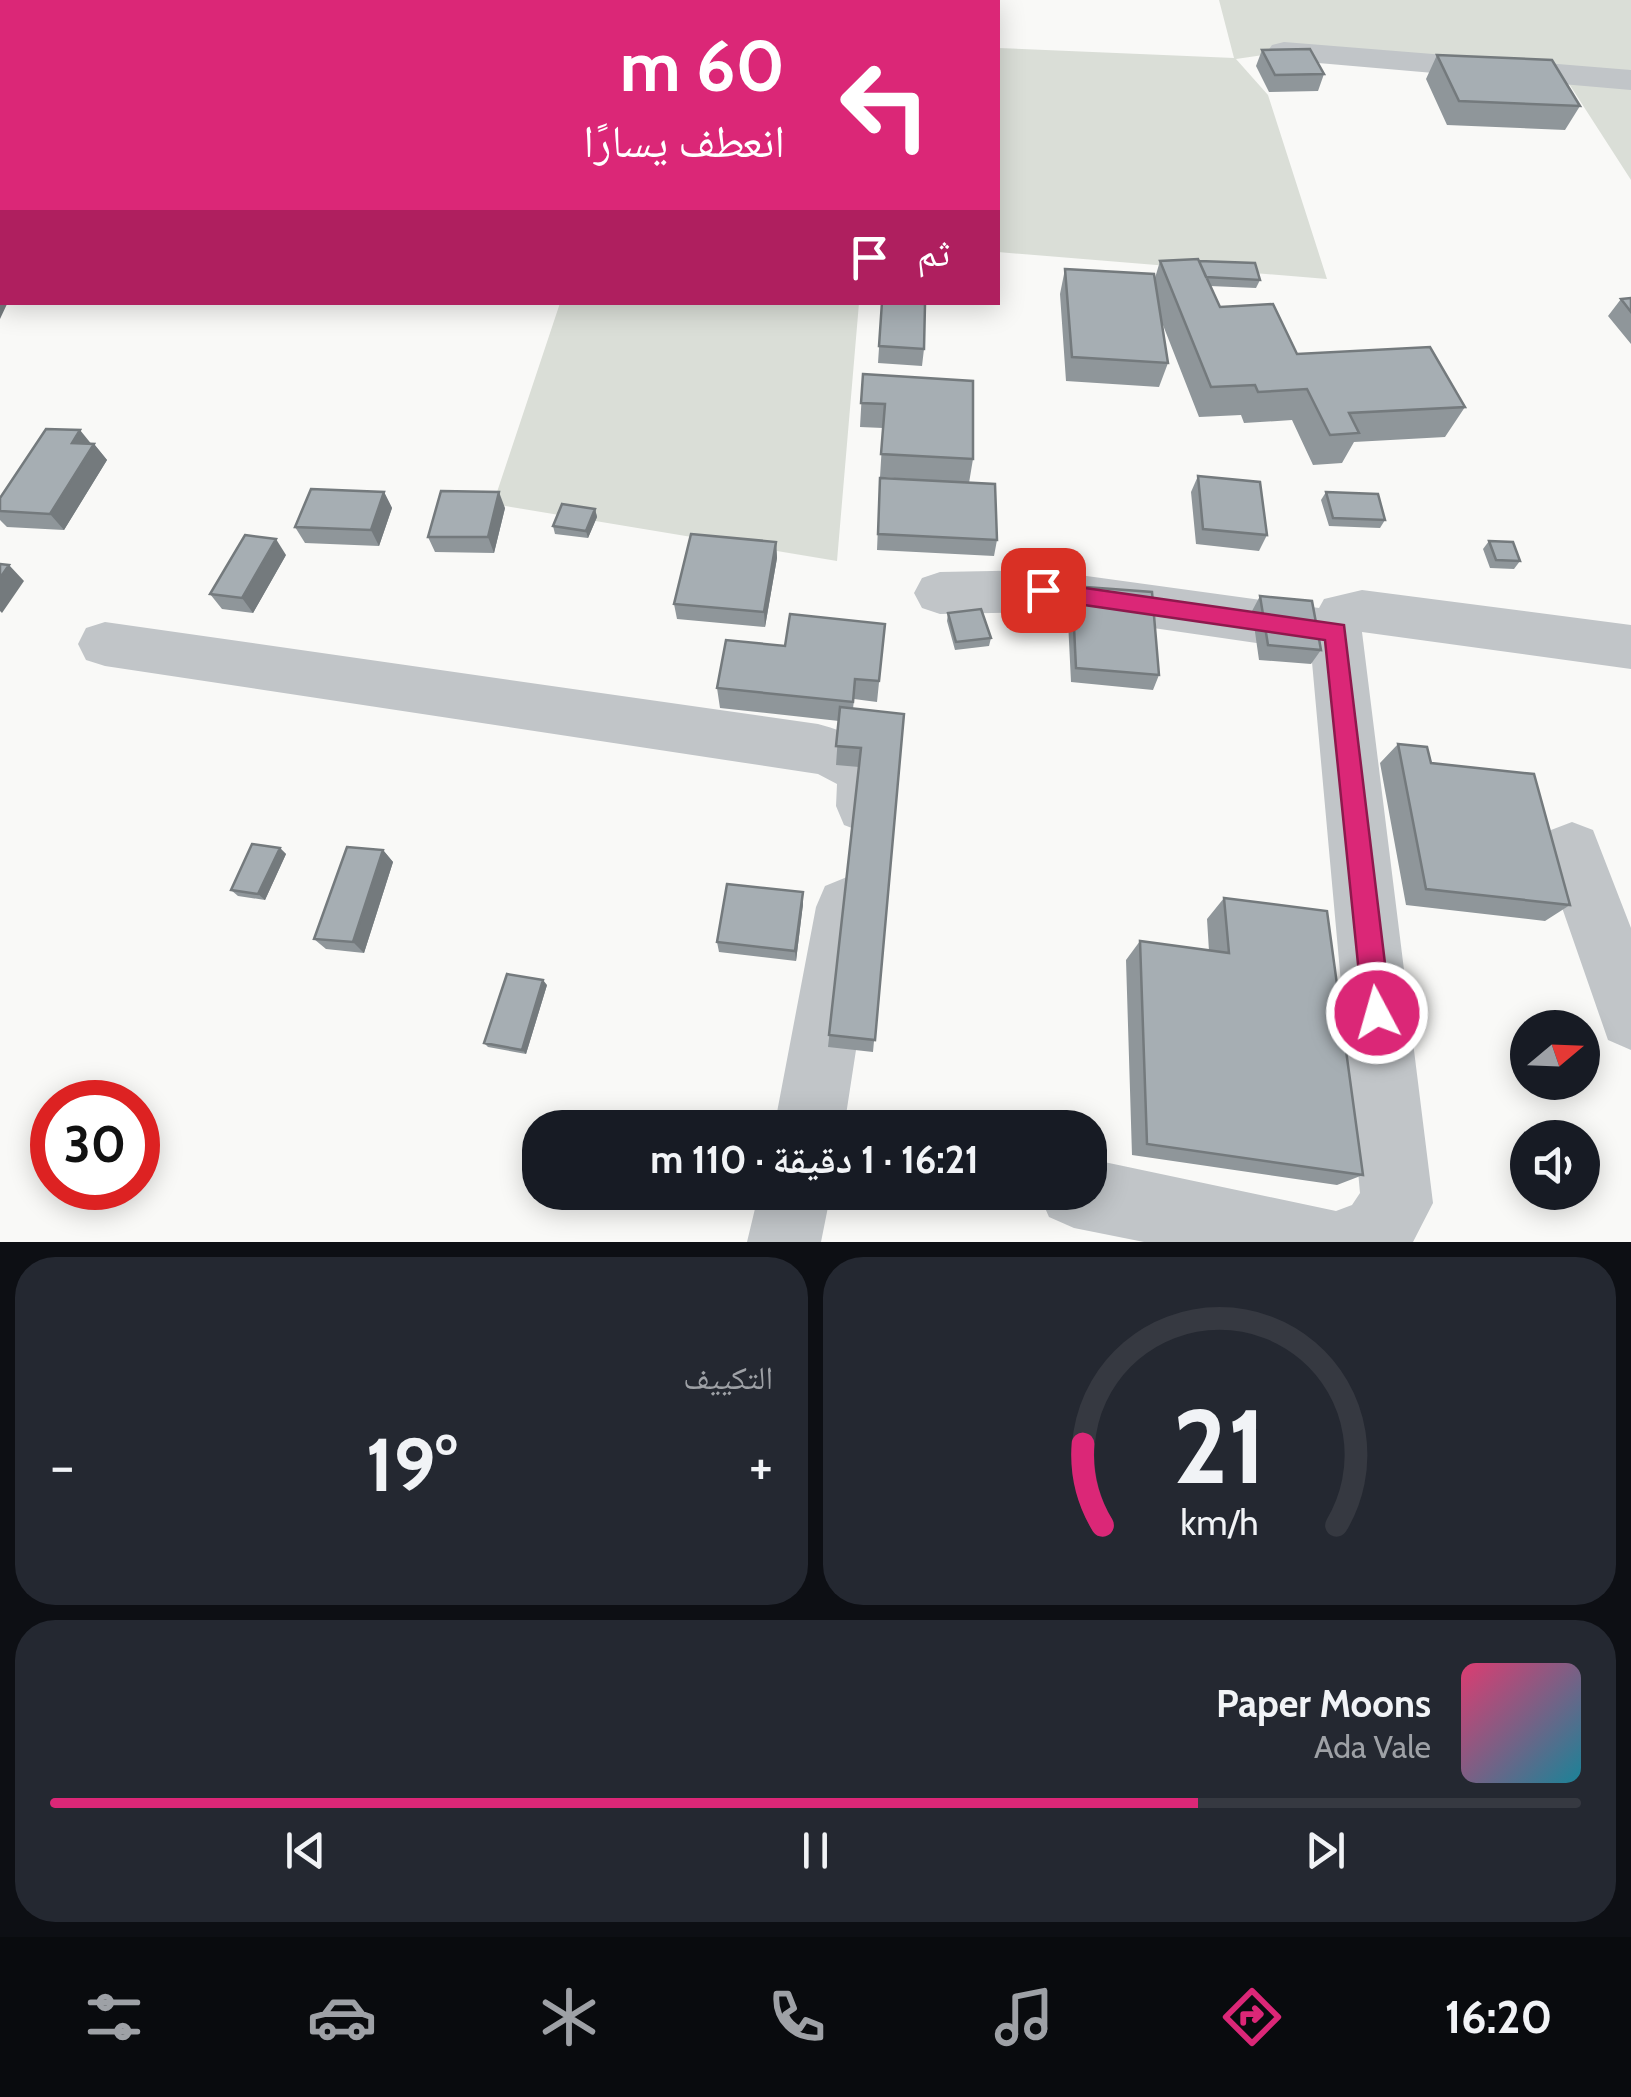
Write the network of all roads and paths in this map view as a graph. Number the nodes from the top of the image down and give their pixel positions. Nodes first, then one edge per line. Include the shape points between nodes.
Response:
1 (1284, 52) edge
2 (1631, 80) edge
3 (940, 593) dead end
4 (1336, 632) junction
5 (105, 644) dead end
6 (1631, 647) edge
7 (1572, 850) dead end
8 (1631, 1017) edge
9 (812, 1110) edge
10 (791, 1210) edge
11 (1094, 1211) edge
12 (784, 1242) edge
13 (1324, 1242) edge
14 (1349, 1242) edge

1 - 2 street
3 - 4 street via 1043,590
4 - 6 street via 1342,614 1362,610
4 - 14 street via 1397,1204 1374,1236
5 - 9 street via 818,748 849,758 867,775 866,802
7 - 8 street
10 - 12 street
11 - 13 street

